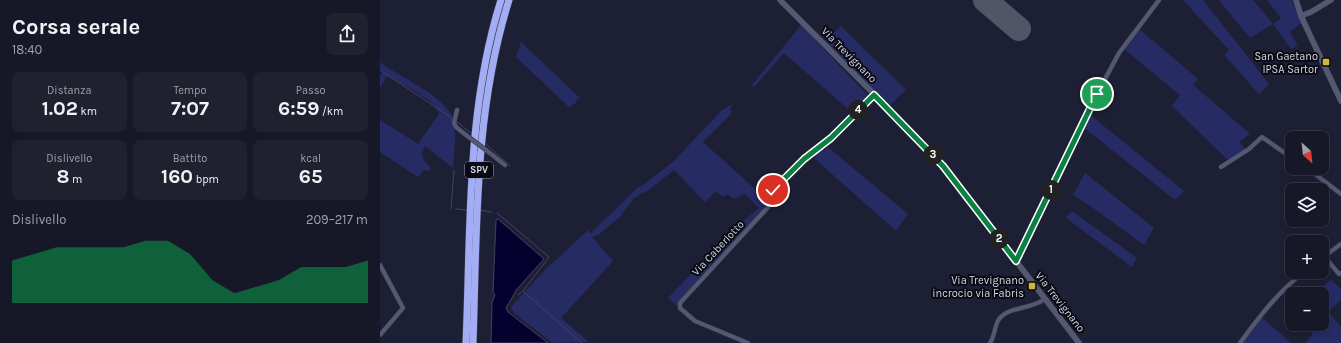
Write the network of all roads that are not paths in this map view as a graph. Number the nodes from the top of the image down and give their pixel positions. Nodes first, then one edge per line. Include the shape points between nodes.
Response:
1 (501, 0) edge
2 (510, 0) edge
3 (780, 0) edge
4 (1159, 0) edge
5 (1296, 0) edge
6 (1331, 0) edge
7 (1301, 16) junction
8 (874, 95) junction
9 (1341, 101) edge
10 (457, 110) dead end
11 (1285, 153) edge
12 (505, 165) dead end
13 (1221, 167) dead end
14 (1315, 175) edge
15 (1341, 194) edge
16 (1341, 244) edge
17 (1329, 253) edge
18 (1016, 261) junction
19 (1329, 263) edge
20 (380, 265) edge
21 (1341, 273) edge
22 (1294, 279) edge
23 (1045, 299) junction
24 (380, 335) edge
25 (466, 343) edge
26 (473, 343) edge
27 (748, 343) edge
28 (990, 343) edge
29 (1079, 343) edge
30 (1240, 343) edge

1 - 25 highway, SPV via 487,53 476,118
2 - 26 highway, SPV via 495,55 482,138
3 - 8 main road, Via Trevignano
4 - 18 street via 1119,53
5 - 7 main road
6 - 7 main road
7 - 9 main road
8 - 18 main road, Via Trevignano via 943,166
8 - 27 street, Via Caberlotto via 831,138 775,187 770,205 680,303 680,308 695,320
10 - 12 street, bridge via 454,123 456,127
11 - 13 street via 1262,138
14 - 15 street
16 - 17 street
18 - 23 main road, Via Trevignano
19 - 21 street via 1339,274
20 - 24 street via 403,308
22 - 30 street via 1268,307
23 - 28 street via 1033,306 1007,312 995,327
23 - 29 main road, Via Trevignano

